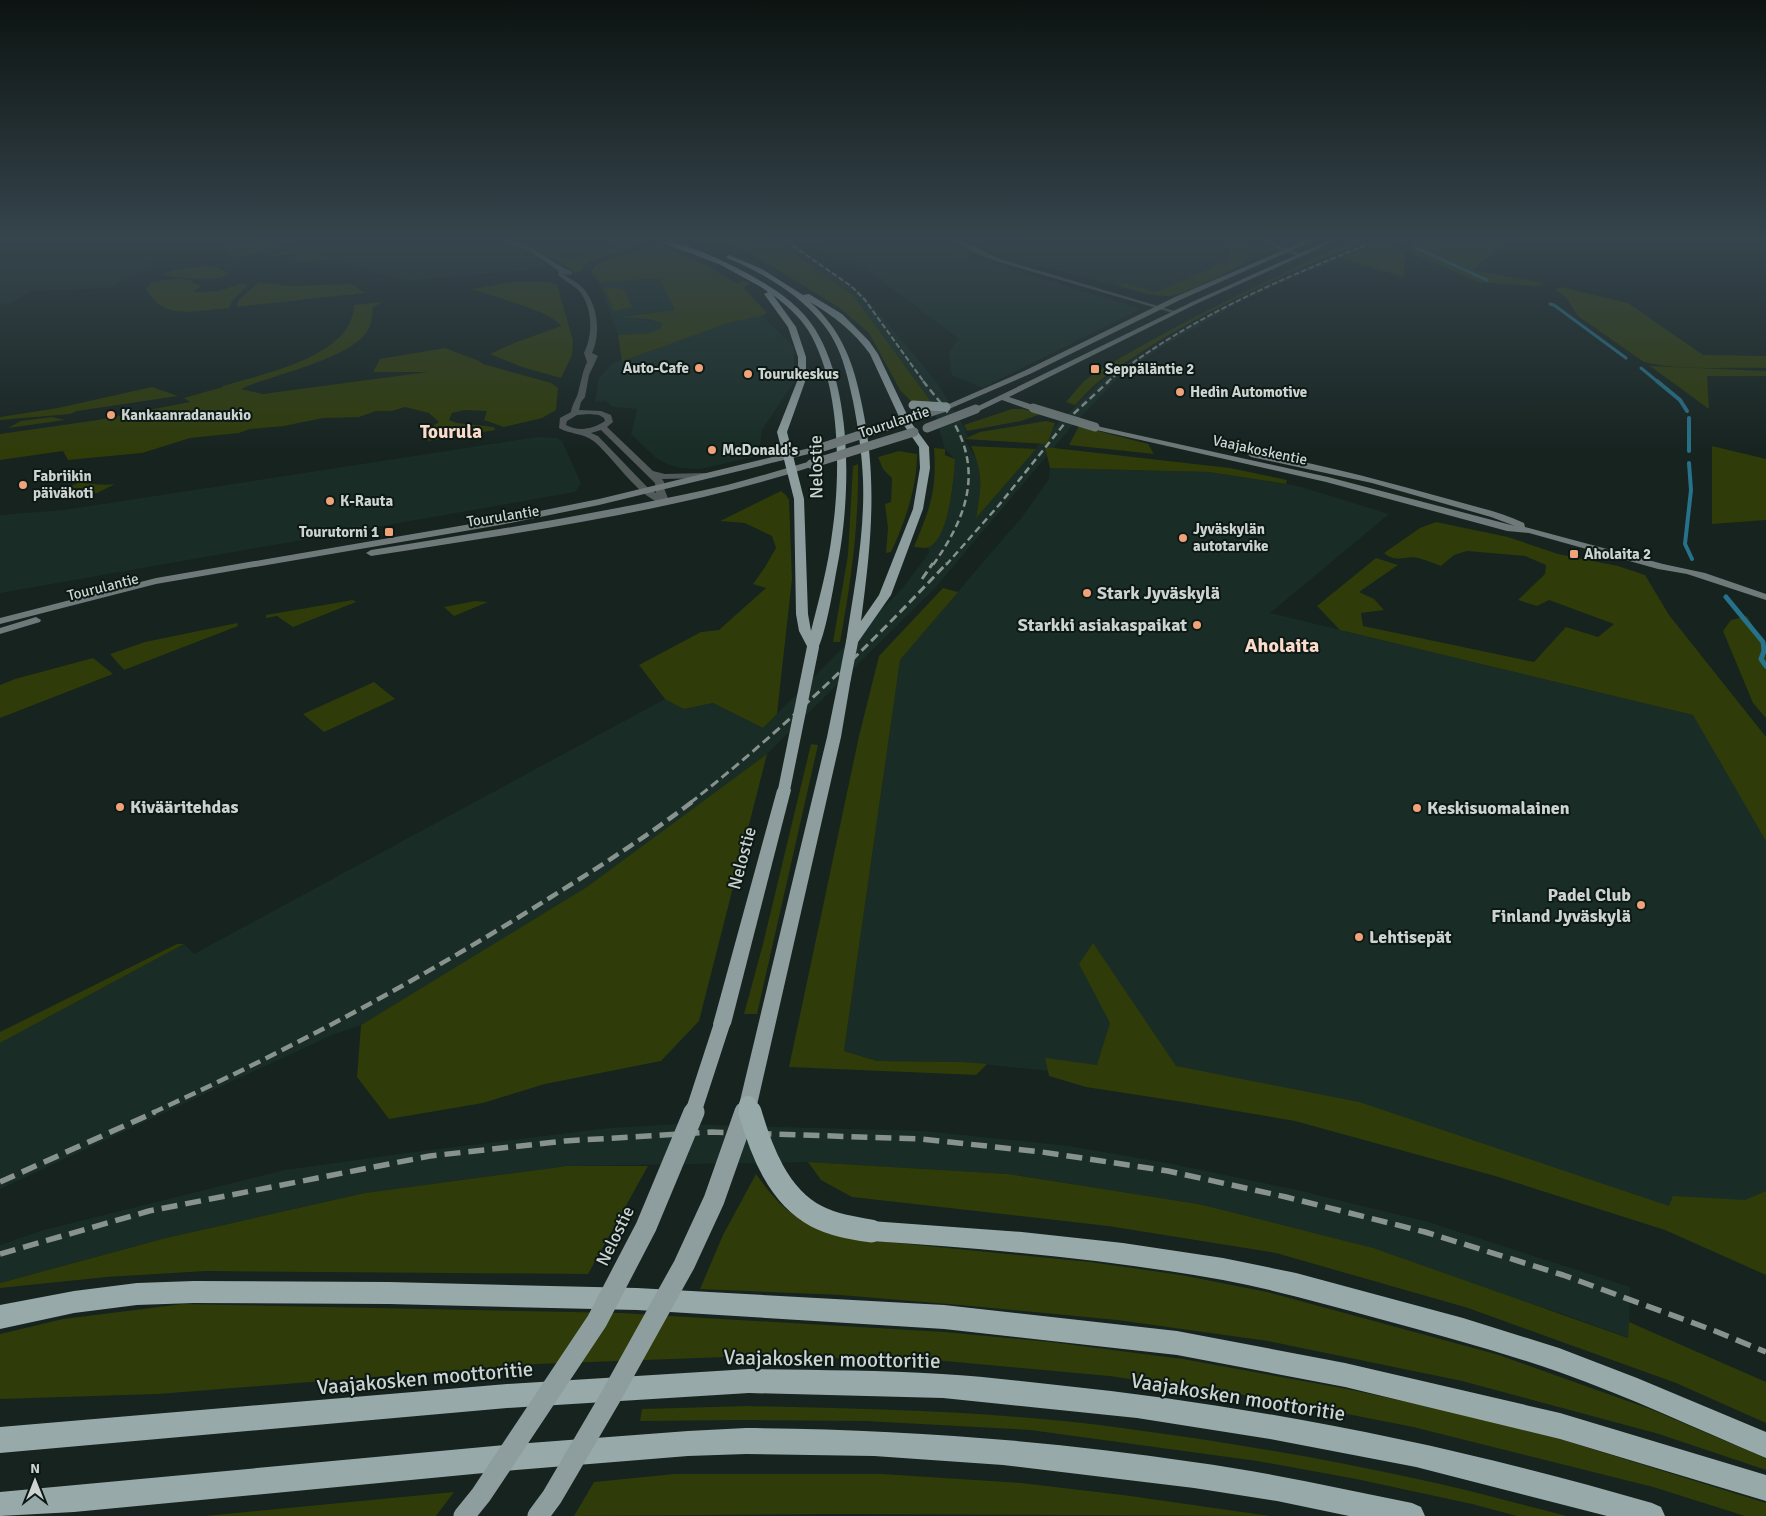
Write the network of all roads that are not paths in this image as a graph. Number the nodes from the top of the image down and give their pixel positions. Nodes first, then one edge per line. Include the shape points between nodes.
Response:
1 (591, 312) edge
2 (780, 312) edge
3 (796, 312) edge
4 (816, 312) edge
5 (833, 312) edge
6 (1151, 312) edge
7 (1174, 312) edge
8 (996, 387) junction
9 (986, 391) junction
10 (1012, 394) junction
11 (1003, 398) junction
12 (897, 401) junction
13 (588, 404) junction
14 (946, 407) junction
15 (576, 413) junction
16 (906, 421) junction
17 (1098, 424) junction
18 (602, 427) junction
19 (580, 431) junction
20 (914, 432) junction
21 (790, 458) junction
22 (791, 471) junction
23 (651, 473) junction
24 (705, 476) junction
25 (659, 488) junction
26 (646, 491) junction
27 (664, 501) junction
28 (1530, 530) junction
29 (1766, 597) edge
30 (0, 621) edge
31 (0, 631) edge
32 (852, 642) junction
33 (813, 647) junction
34 (748, 1105) junction
35 (0, 1317) edge
36 (0, 1440) edge
37 (1766, 1444) edge
38 (1766, 1488) edge
39 (0, 1505) edge
40 (464, 1516) edge
41 (538, 1516) edge
42 (1412, 1516) edge
43 (1652, 1516) edge

1 - 13 street via 595,328 593,346 597,353 590,361 582,383
2 - 21 highway via 792,327 802,357 802,379 782,432
3 - 33 highway, Nelostie via 811,328 829,372 838,423 841,491 838,534
4 - 32 highway via 838,339 853,378 861,420 868,490 864,554
5 - 12 highway via 859,335 874,354
6 - 8 main road, Tourulantie
7 - 10 main road, Tourulantie
8 - 9 main road, Tourulantie
8 - 10 main road, Vaajakoskentie
9 - 11 main road, Vaajakoskentie
9 - 14 main road, Tourulantie
10 - 11 main road, Tourulantie
10 - 17 main road, Vaajakoskentie
11 - 17 main road, Vaajakoskentie, bridge
11 - 20 main road, Tourulantie, bridge
12 - 14 highway, bridge
12 - 16 highway
13 - 15 street
13 - 15 street via 577,401
13 - 18 street via 608,417 609,422
14 - 16 main road, Tourulantie, bridge
15 - 19 street via 561,423 566,428
16 - 20 highway, bridge
16 - 21 main road, Tourulantie, bridge
17 - 28 main road, Vaajakoskentie via 1507,528
17 - 28 main road, Vaajakoskentie via 1341,472 1513,521
18 - 19 street
18 - 23 street
19 - 26 street via 595,438
20 - 22 main road, Tourulantie, bridge
20 - 32 highway via 924,447 925,472 918,509 885,595
21 - 22 highway
21 - 24 main road, Tourulantie
22 - 27 main road, Tourulantie
22 - 33 highway via 799,499 802,614
23 - 24 street via 677,478
23 - 25 street via 660,482
24 - 25 main road, Tourulantie
25 - 26 main road, Tourulantie
25 - 27 street
26 - 27 street
26 - 30 main road, Tourulantie via 500,522 156,580
27 - 31 main road, Tourulantie via 519,529 208,578 107,601
28 - 29 main road, Vaajakoskentie
32 - 34 highway, bridge via 834,737
33 - 40 highway, Nelostie, bridge via 784,790 722,1024 690,1123 646,1227 597,1321
34 - 37 highway, bridge via 762,1149 793,1198 822,1219 846,1227 1077,1248 1180,1261 1275,1279 1430,1320 1558,1360
34 - 41 highway, bridge via 722,1178 684,1264 648,1332
35 - 38 highway via 74,1302 137,1294 233,1292 637,1299 944,1317 1177,1343 1345,1375 1560,1426
36 - 43 highway, Vaajakosken moottoritie via 506,1396 749,1381 943,1386 1137,1406 1270,1426 1416,1454
39 - 42 highway via 108,1498 474,1460 744,1441 883,1444 1044,1456 1260,1485

